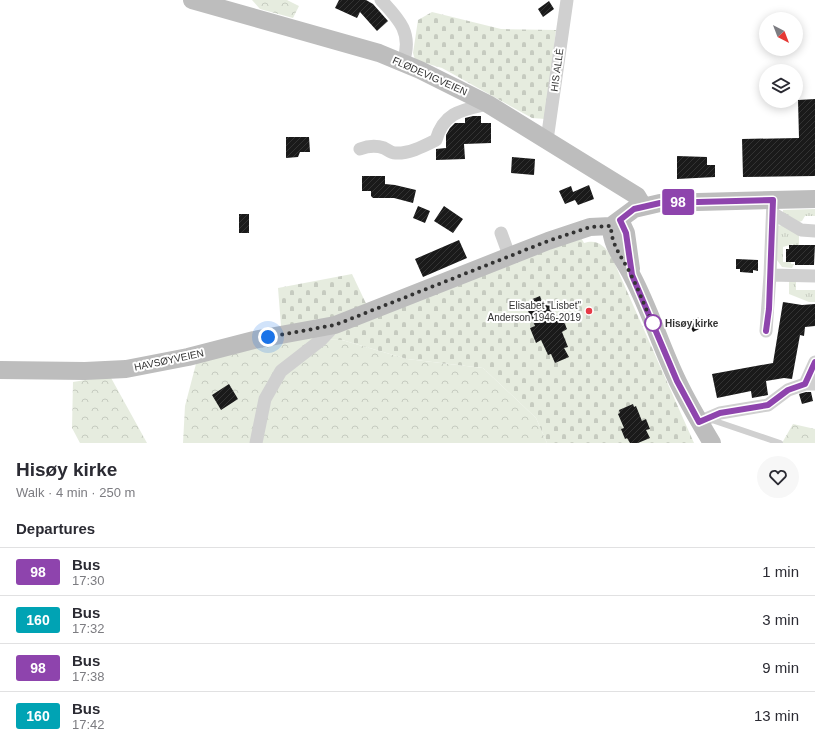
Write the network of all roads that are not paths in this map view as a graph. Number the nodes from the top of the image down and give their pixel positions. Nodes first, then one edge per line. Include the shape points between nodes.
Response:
1 (192, 0) edge
2 (381, 0) edge
3 (567, 0) edge
4 (403, 62) junction
5 (488, 104) junction
6 (547, 140) junction
7 (360, 149) dead end
8 (815, 199) edge
9 (643, 206) junction
10 (773, 207) junction
11 (615, 223) junction
12 (815, 232) edge
13 (501, 233) dead end
14 (509, 256) junction
15 (770, 275) junction
16 (815, 276) edge
17 (335, 325) junction
18 (766, 331) dead end
19 (815, 362) edge
20 (0, 370) edge
21 (810, 384) edge
22 (703, 420) junction
23 (256, 443) edge
24 (712, 443) edge
25 (780, 443) edge

1 - 4 main road, FLØDEVIGVEIEN
2 - 4 street via 403,27 408,48
3 - 6 street, HIS ALLÈ
4 - 5 main road, FLØDEVIGVEIEN
5 - 6 main road, FLØDEVIGVEIEN
5 - 7 street via 452,115 440,126 436,140 423,146 401,153 392,153 376,146
6 - 9 main road, FLØDEVIGVEIEN via 637,196
8 - 10 main road
9 - 10 main road via 660,203
9 - 11 main road via 634,209
10 - 12 street via 801,230
10 - 15 street
11 - 14 main road, HAVSØYVEIEN via 590,227
11 - 22 main road via 611,236 615,248 632,275 677,381
13 - 14 street
14 - 17 main road, HAVSØYVEIEN
15 - 16 street
15 - 18 street
17 - 20 main road, HAVSØYVEIEN via 254,340 126,369 80,372
17 - 23 street via 321,340 281,371 264,399
19 - 21 street
21 - 22 street via 788,390 768,405 720,413
22 - 24 main road
22 - 25 lane

